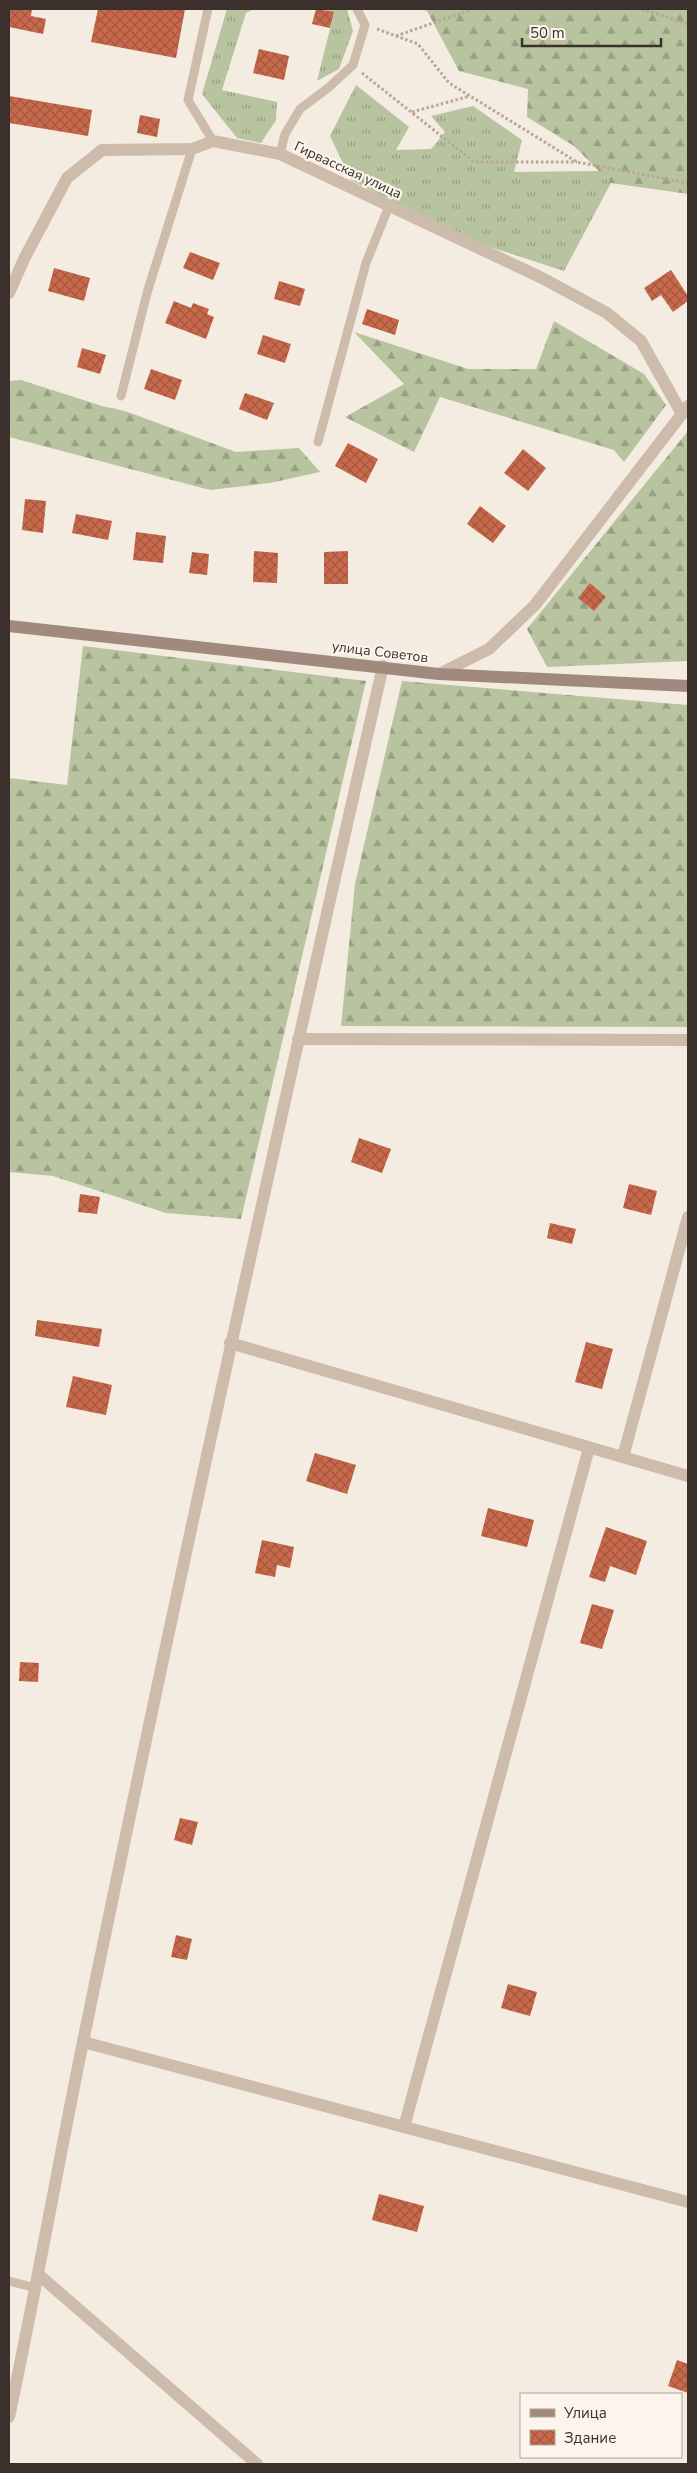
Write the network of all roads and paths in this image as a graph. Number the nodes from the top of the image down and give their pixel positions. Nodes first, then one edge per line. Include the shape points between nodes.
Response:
1 (208, 9) edge
2 (358, 9) edge
3 (473, 9) edge
4 (642, 9) edge
5 (688, 24) edge
6 (365, 25) junction
7 (396, 36) junction
8 (353, 65) junction
9 (470, 96) junction
10 (412, 112) junction
11 (214, 141) junction
12 (192, 149) junction
13 (280, 154) junction
14 (578, 162) junction
15 (688, 183) edge
16 (389, 206) junction
17 (9, 293) edge
18 (121, 396) dead end
19 (685, 410) edge
20 (318, 442) dead end
21 (9, 626) edge
22 (383, 666) junction
23 (439, 674) junction
24 (688, 686) edge
25 (298, 1039) junction
26 (688, 1040) edge
27 (688, 1217) edge
28 (230, 1343) junction
29 (589, 1448) junction
30 (623, 1457) junction
31 (688, 1476) edge
32 (83, 2042) junction
33 (404, 2127) junction
34 (688, 2202) edge
35 (39, 2274) junction
36 (9, 2281) edge
37 (36, 2288) junction
38 (9, 2417) edge
39 (257, 2464) edge

1 - 11 lane via 188,100
2 - 6 lane
3 - 7 path
4 - 5 path
6 - 7 path
6 - 8 lane
7 - 9 path via 418,44 449,83
8 - 10 path
8 - 13 lane via 300,109 285,134
9 - 10 path
9 - 14 path
10 - 14 path via 474,162
11 - 12 street
11 - 13 street, Гирвасская улица
12 - 17 street via 102,150 67,178
12 - 18 lane via 147,293
13 - 16 street, Гирвасская улица
14 - 15 path
16 - 19 street, Гирвасская улица via 542,278 607,313 641,341
16 - 20 lane via 366,263
19 - 23 street, улица Советов via 535,605 489,649
21 - 22 main road, улица Советов
22 - 23 main road, улица Советов
22 - 25 street
23 - 24 main road
25 - 26 street
25 - 28 street
27 - 30 street
28 - 29 street
28 - 32 street
29 - 30 street
29 - 33 street
30 - 31 street
32 - 33 street
32 - 35 street
33 - 34 street
35 - 37 street
35 - 39 street
36 - 37 lane
37 - 38 street

